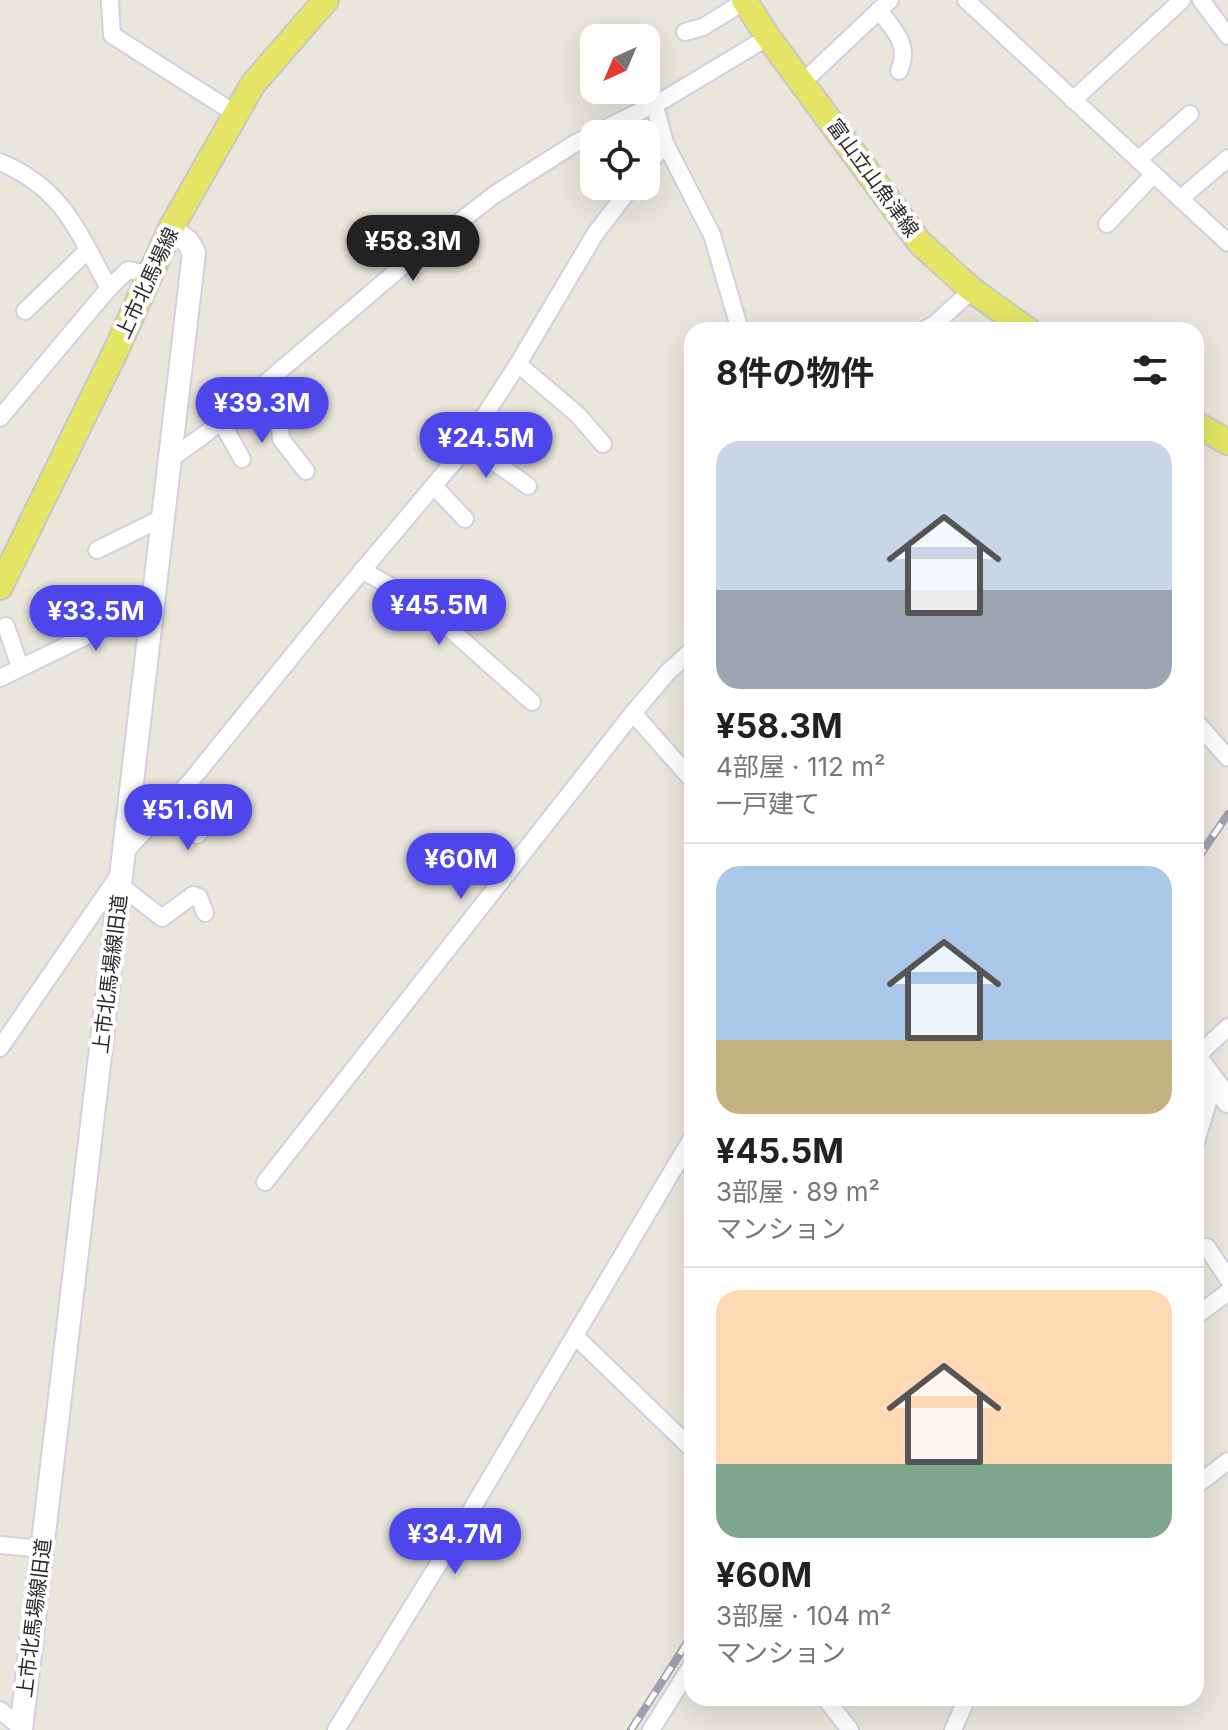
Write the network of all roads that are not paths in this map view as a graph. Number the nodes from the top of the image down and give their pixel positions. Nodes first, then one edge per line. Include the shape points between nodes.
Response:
1 (110, 0) edge
2 (326, 0) edge
3 (744, 0) edge
4 (966, 0) edge
5 (1182, 0) edge
6 (1201, 0) edge
7 (885, 5) edge
8 (685, 32) dead end
9 (1228, 36) edge
10 (768, 37) junction
11 (899, 71) dead end
12 (803, 82) junction
13 (1073, 100) junction
14 (660, 101) edge
15 (652, 104) edge
16 (654, 104) edge
17 (236, 114) junction
18 (1190, 114) dead end
19 (665, 143) junction
20 (660, 150) edge
21 (1228, 158) edge
22 (1138, 160) junction
23 (0, 162) edge
24 (1153, 175) junction
25 (1180, 199) junction
26 (621, 200) edge
27 (1107, 224) dead end
28 (171, 228) junction
29 (1228, 243) edge
30 (88, 250) junction
31 (150, 274) junction
32 (109, 288) junction
33 (972, 290) junction
34 (25, 311) dead end
35 (738, 322) edge
36 (937, 322) edge
37 (1017, 322) edge
38 (518, 364) junction
39 (255, 393) junction
40 (0, 418) edge
41 (221, 421) junction
42 (1204, 428) edge
43 (467, 442) junction
44 (1228, 442) edge
45 (603, 444) dead end
46 (172, 458) junction
47 (242, 459) dead end
48 (306, 471) dead end
49 (434, 486) junction
50 (528, 486) dead end
51 (164, 517) junction
52 (465, 519) dead end
53 (97, 550) dead end
54 (362, 570) junction
55 (0, 587) edge
56 (154, 603) junction
57 (6, 626) dead end
58 (684, 657) edge
59 (20, 667) junction
60 (0, 678) edge
61 (532, 702) dead end
62 (633, 713) junction
63 (1204, 731) edge
64 (1228, 758) edge
65 (684, 771) edge
66 (170, 804) junction
67 (213, 818) dead end
68 (122, 869) junction
69 (205, 913) dead end
70 (1228, 1027) edge
71 (0, 1048) edge
72 (1204, 1050) edge
73 (1204, 1069) edge
74 (1214, 1082) junction
75 (1228, 1101) edge
76 (1204, 1115) edge
77 (684, 1152) edge
78 (265, 1182) dead end
79 (1207, 1247) dead end
80 (1228, 1279) edge
81 (1228, 1292) edge
82 (1204, 1310) edge
83 (575, 1336) junction
84 (684, 1441) edge
85 (1228, 1461) edge
86 (1204, 1479) edge
87 (0, 1545) edge
88 (42, 1549) junction
89 (684, 1678) edge
90 (831, 1706) edge
91 (964, 1706) edge
92 (0, 1710) edge
93 (21, 1729) edge
94 (336, 1730) edge
95 (651, 1730) edge
96 (850, 1730) edge
97 (953, 1730) edge

1 - 17 street via 112,35
2 - 17 main road, 上市北馬場線 via 253,84
3 - 8 street via 703,27
3 - 10 main road, 富山立山魚津線
4 - 13 street
5 - 13 street
6 - 9 street
7 - 11 street via 902,41 905,57
7 - 12 street
10 - 12 main road, 富山立山魚津線
10 - 14 street
12 - 33 main road, 富山立山魚津線 via 920,243
13 - 22 street
15 - 39 street via 574,144 494,195
16 - 19 street
17 - 28 main road, 上市北馬場線
18 - 22 street
19 - 20 street
19 - 35 street via 712,235
21 - 25 street
22 - 24 street
23 - 30 street via 22,171 63,205
24 - 25 street
24 - 27 street
25 - 29 street
26 - 38 street via 595,234
28 - 31 main road, 上市北馬場線
28 - 46 street, 上市北馬場線旧道 via 194,253
30 - 32 street
30 - 34 street
31 - 32 street via 128,270
31 - 55 main road, 上市北馬場線
32 - 40 street
33 - 36 street
33 - 37 main road, 富山立山魚津線
38 - 43 street
38 - 45 street
39 - 41 street
39 - 48 street
41 - 46 street
41 - 47 street
42 - 44 main road
43 - 49 street
43 - 50 street
46 - 51 street, 上市北馬場線旧道
49 - 52 street
49 - 54 street
51 - 53 street
51 - 56 street, 上市北馬場線旧道
54 - 61 street via 423,605
54 - 66 street
56 - 59 street
56 - 68 street, 上市北馬場線旧道
57 - 59 street
58 - 62 street
59 - 60 street
62 - 65 street
62 - 78 street
63 - 64 street
66 - 67 street via 197,835
66 - 68 street
68 - 69 street via 162,918 193,895
68 - 71 street
68 - 88 street, 上市北馬場線旧道
70 - 72 street
73 - 74 street
74 - 75 street
74 - 76 street
77 - 83 street
79 - 80 street
81 - 82 street
83 - 84 street
83 - 94 street
85 - 86 street
87 - 88 street
88 - 93 street, 上市北馬場線旧道
89 - 95 street
90 - 96 street
91 - 97 street
92 - 93 street

